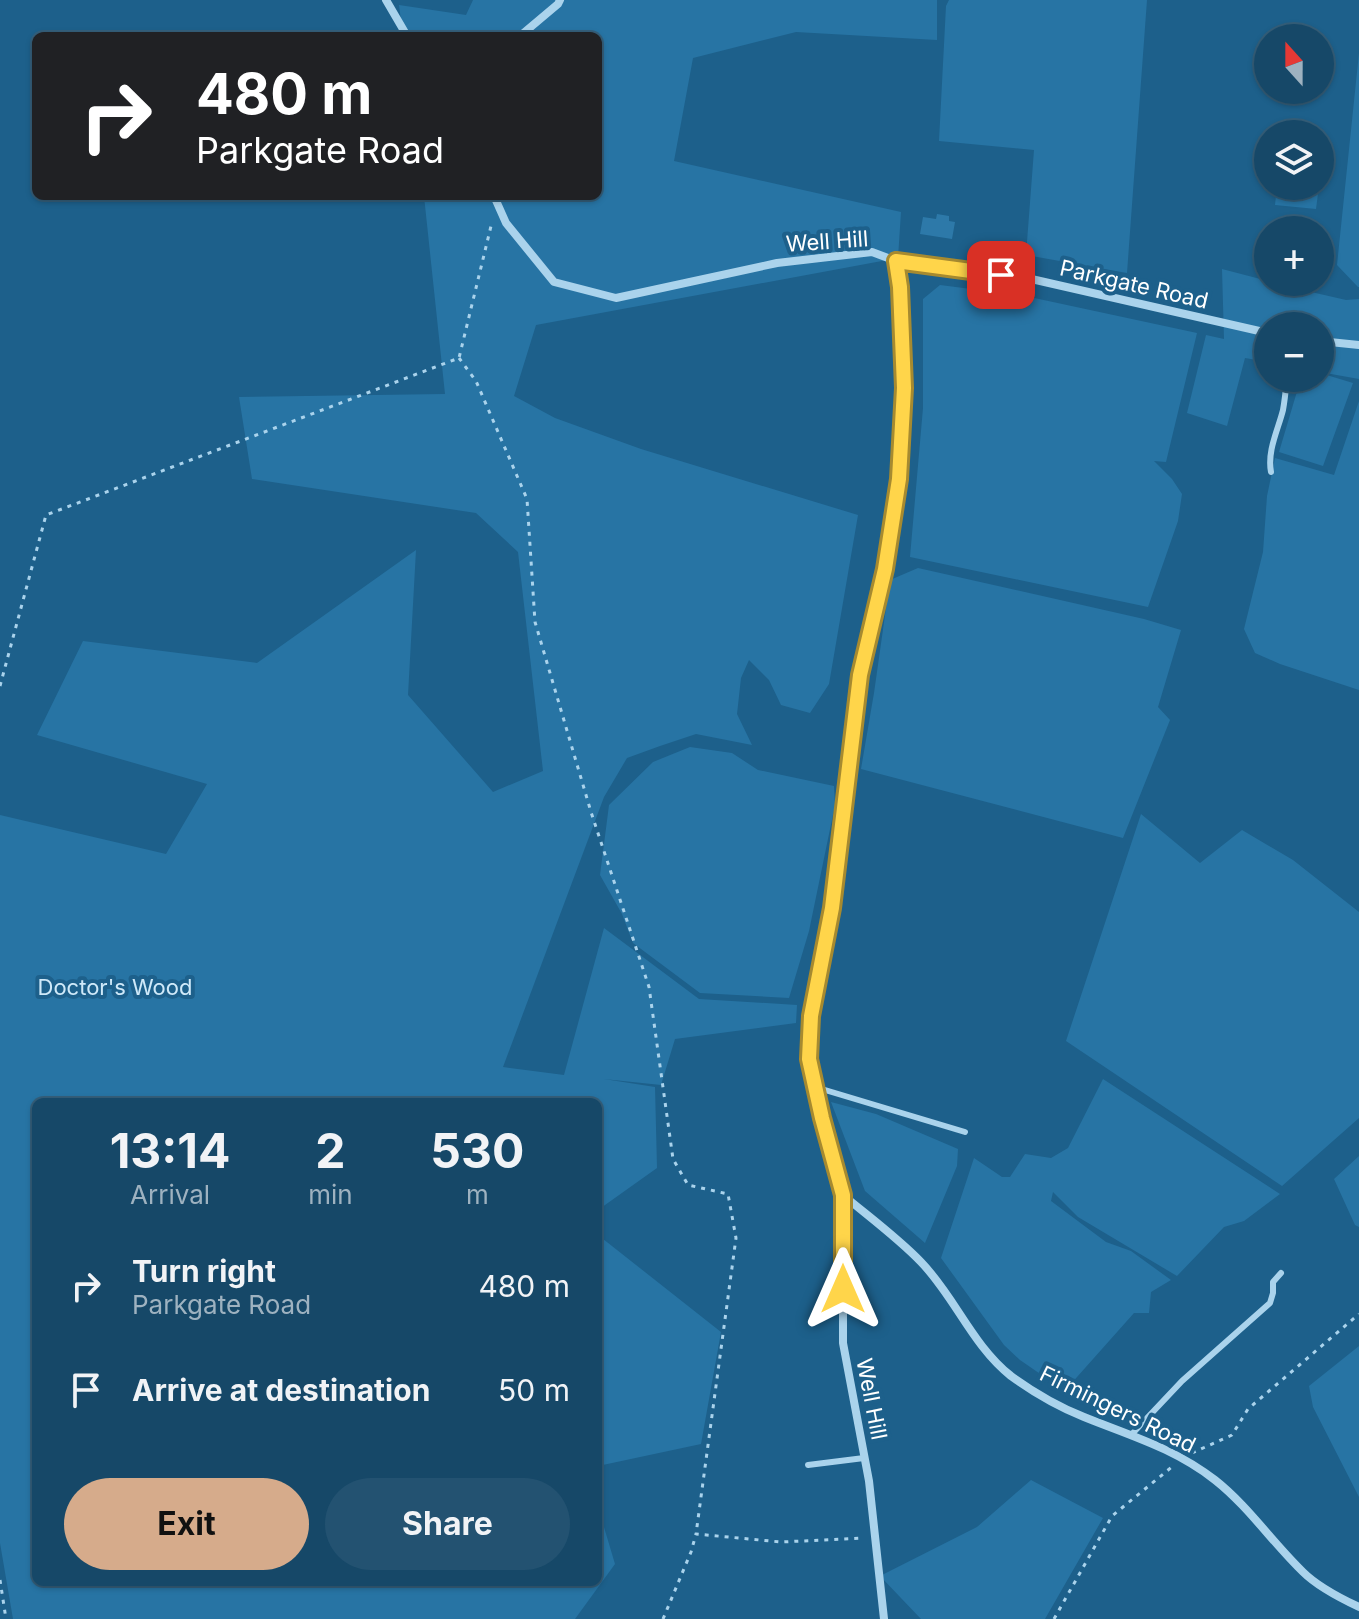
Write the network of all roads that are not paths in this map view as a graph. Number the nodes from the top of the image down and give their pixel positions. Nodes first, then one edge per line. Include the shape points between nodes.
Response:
1 (386, 0) edge
2 (560, 0) edge
3 (405, 32) edge
4 (525, 32) edge
5 (495, 200) edge
6 (896, 261) junction
7 (1254, 330) edge
8 (1334, 342) edge
9 (1359, 345) edge
10 (1285, 392) edge
11 (1271, 472) dead end
12 (815, 1087) junction
13 (965, 1132) dead end
14 (843, 1195) junction
15 (1281, 1273) dead end
16 (1132, 1434) junction
17 (864, 1458) junction
18 (808, 1465) dead end
19 (1359, 1607) edge
20 (884, 1619) edge

1 - 3 street
2 - 4 street
5 - 6 street, Well Hill via 506,223 554,282 616,298 777,263 872,252
6 - 7 street, Parkgate Road via 1027,278
6 - 12 street, Well Hill via 904,388 899,479 860,675 832,908 811,1016 809,1059
8 - 9 street
10 - 11 lane
12 - 13 lane
12 - 14 street, Well Hill
14 - 16 street, Firmingers Road via 921,1262 977,1341 1009,1374 1082,1417
14 - 17 street, Well Hill via 843,1343
15 - 16 lane via 1273,1282 1270,1303 1182,1381
16 - 19 street, Firmingers Road via 1184,1457 1217,1481 1305,1574
17 - 18 lane
17 - 20 street, Well Hill

